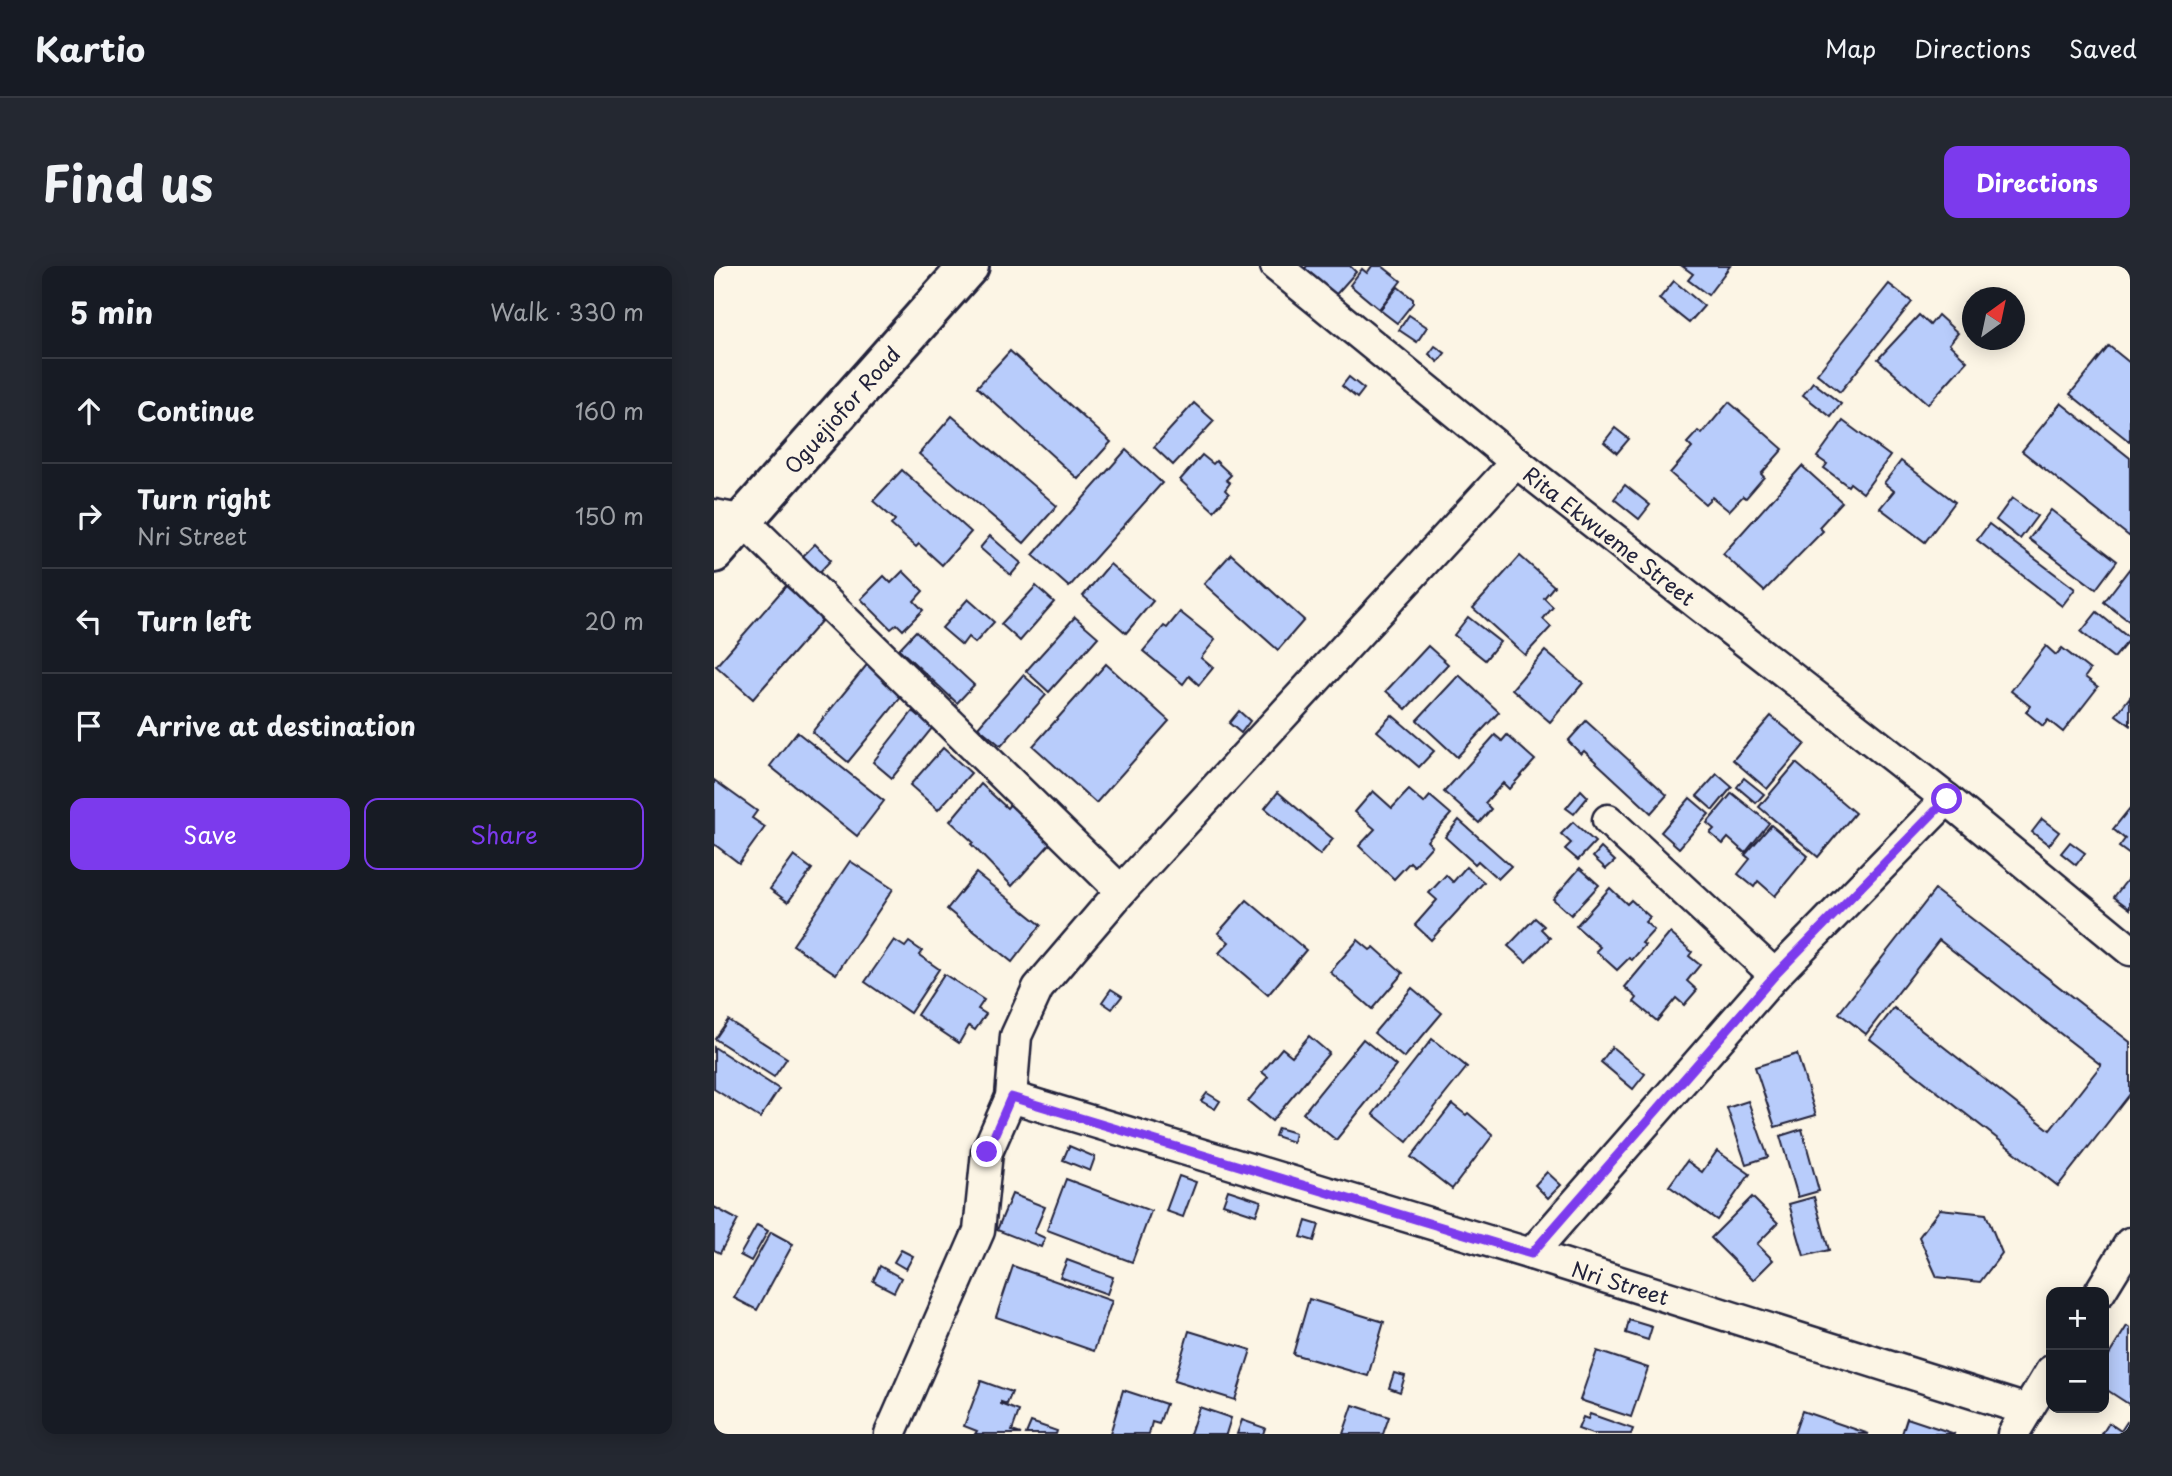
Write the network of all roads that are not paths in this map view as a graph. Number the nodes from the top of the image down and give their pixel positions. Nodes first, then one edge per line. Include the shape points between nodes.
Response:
1 (969, 266) edge
2 (1276, 266) edge
3 (1516, 462) junction
4 (729, 518) edge
5 (714, 553) edge
6 (1947, 799) junction
7 (1608, 820) dead end
8 (1121, 891) junction
9 (2130, 950) edge
10 (1775, 975) junction
11 (1011, 1097) junction
12 (2130, 1243) edge
13 (1531, 1254) junction
14 (2103, 1287) edge
15 (2046, 1379) edge
16 (2020, 1422) edge
17 (890, 1434) edge

1 - 4 main road, Oguejiofor Road
2 - 3 street, Rita Ekwueme Street
3 - 6 street, Rita Ekwueme Street
3 - 8 street
4 - 5 main road, Oguejiofor Road
4 - 8 street
6 - 9 street, Rita Ekwueme Street
6 - 10 street
7 - 10 street
8 - 11 street via 1038,988 1016,1037
10 - 13 street
11 - 13 street, Nri Street
11 - 17 street via 987,1152 979,1231
12 - 14 street
13 - 16 street, Nri Street
15 - 16 street

